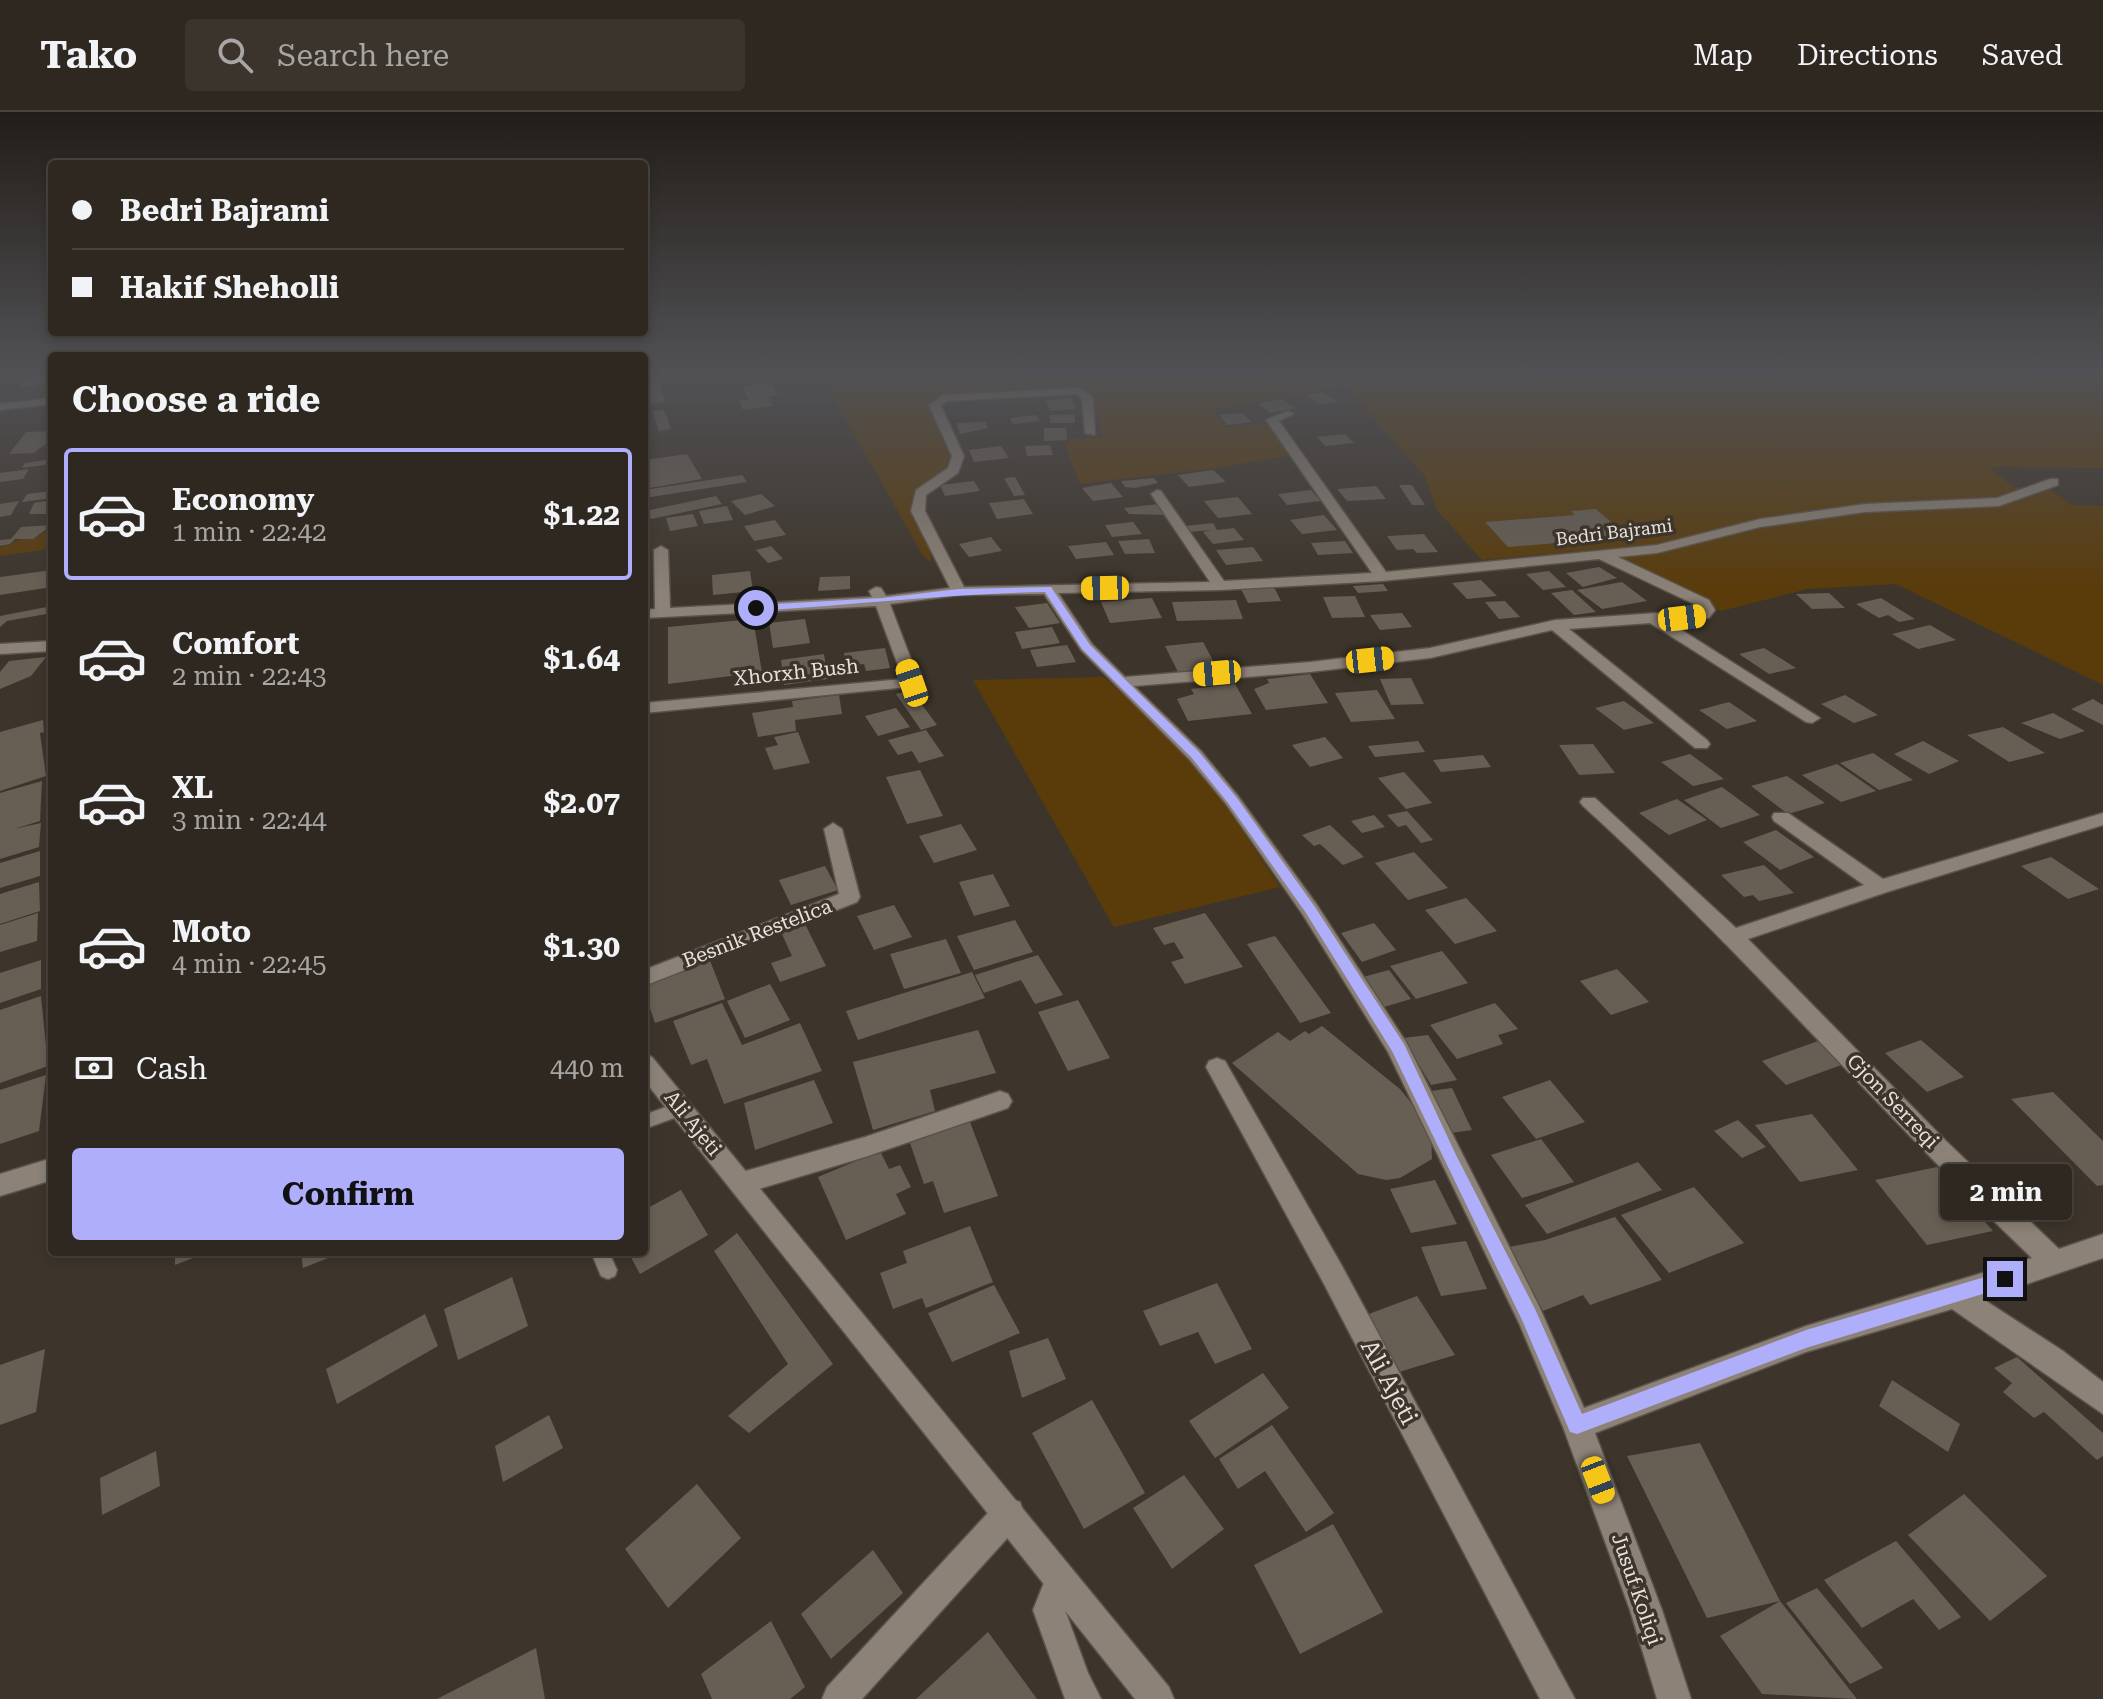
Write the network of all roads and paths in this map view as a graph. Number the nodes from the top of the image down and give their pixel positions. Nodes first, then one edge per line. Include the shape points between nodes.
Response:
1 (952, 443) edge
2 (1288, 443) edge
3 (2054, 482) dead end
4 (1157, 494) dead end
5 (661, 550) dead end
6 (1602, 555) junction
7 (1382, 577) junction
8 (1220, 586) junction
9 (1048, 589) junction
10 (959, 591) junction
11 (879, 596) junction
12 (663, 613) junction
13 (648, 614) edge
14 (1654, 619) junction
15 (1555, 625) junction
16 (48, 646) edge
17 (0, 649) edge
18 (1121, 682) junction
19 (648, 708) edge
20 (1812, 718) dead end
21 (1701, 744) dead end
22 (1589, 802) dead end
23 (1781, 817) dead end
24 (2103, 819) edge
25 (833, 829) dead end
26 (1880, 887) junction
27 (1735, 936) junction
28 (648, 976) edge
29 (1217, 1067) dead end
30 (648, 1068) edge
31 (1000, 1101) dead end
32 (682, 1108) junction
33 (648, 1121) edge
34 (48, 1170) edge
35 (742, 1183) junction
36 (0, 1185) edge
37 (2103, 1246) edge
38 (602, 1256) edge
39 (2055, 1262) junction
40 (608, 1270) dead end
41 (1955, 1296) junction
42 (2103, 1400) edge
43 (1577, 1425) junction
44 (1009, 1513) junction
45 (1060, 1581) junction
46 (839, 1699) edge
47 (1084, 1699) edge
48 (1157, 1699) edge
49 (1558, 1699) edge
50 (1674, 1699) edge

1 - 10 street via 958,456 954,470 920,493 918,511
2 - 7 street
3 - 6 street, Bedri Bajrami via 1999,502 1819,514 1657,549
4 - 8 street
5 - 12 street
6 - 7 street, Bedri Bajrami
6 - 14 street via 1704,603 1708,610 1704,615
7 - 8 street, Bedri Bajrami
8 - 9 street, Bedri Bajrami
9 - 10 street, Bedri Bajrami
9 - 18 street, Jusuf Koliqi via 1086,647
10 - 11 street, Bedri Bajrami
11 - 12 street, Bedri Bajrami
11 - 19 street, Xhorxh Bush via 912,683
12 - 13 street, Bedri Bajrami
14 - 15 street
14 - 20 street
15 - 18 street via 1430,653
15 - 21 street
16 - 17 street
18 - 43 street, Jusuf Koliqi via 1232,800 1398,1048
22 - 27 street, Gjon Serreqi
23 - 26 street
24 - 26 street
25 - 28 street, Besnik Restelica via 850,897
26 - 27 street
27 - 39 street, Gjon Serreqi via 1988,1201
29 - 49 street, Ali Ajeti
30 - 32 street, Ali Ajeti
31 - 35 street
32 - 33 lane
32 - 35 street, Ali Ajeti
34 - 36 street
35 - 44 street, Ali Ajeti
37 - 39 street
38 - 40 lane
39 - 41 street
41 - 42 street
41 - 43 street via 1806,1339
43 - 50 street, Jusuf Koliqi
44 - 45 street, Ali Ajeti
44 - 46 street
45 - 47 street via 1049,1610
45 - 48 street, Ali Ajeti

